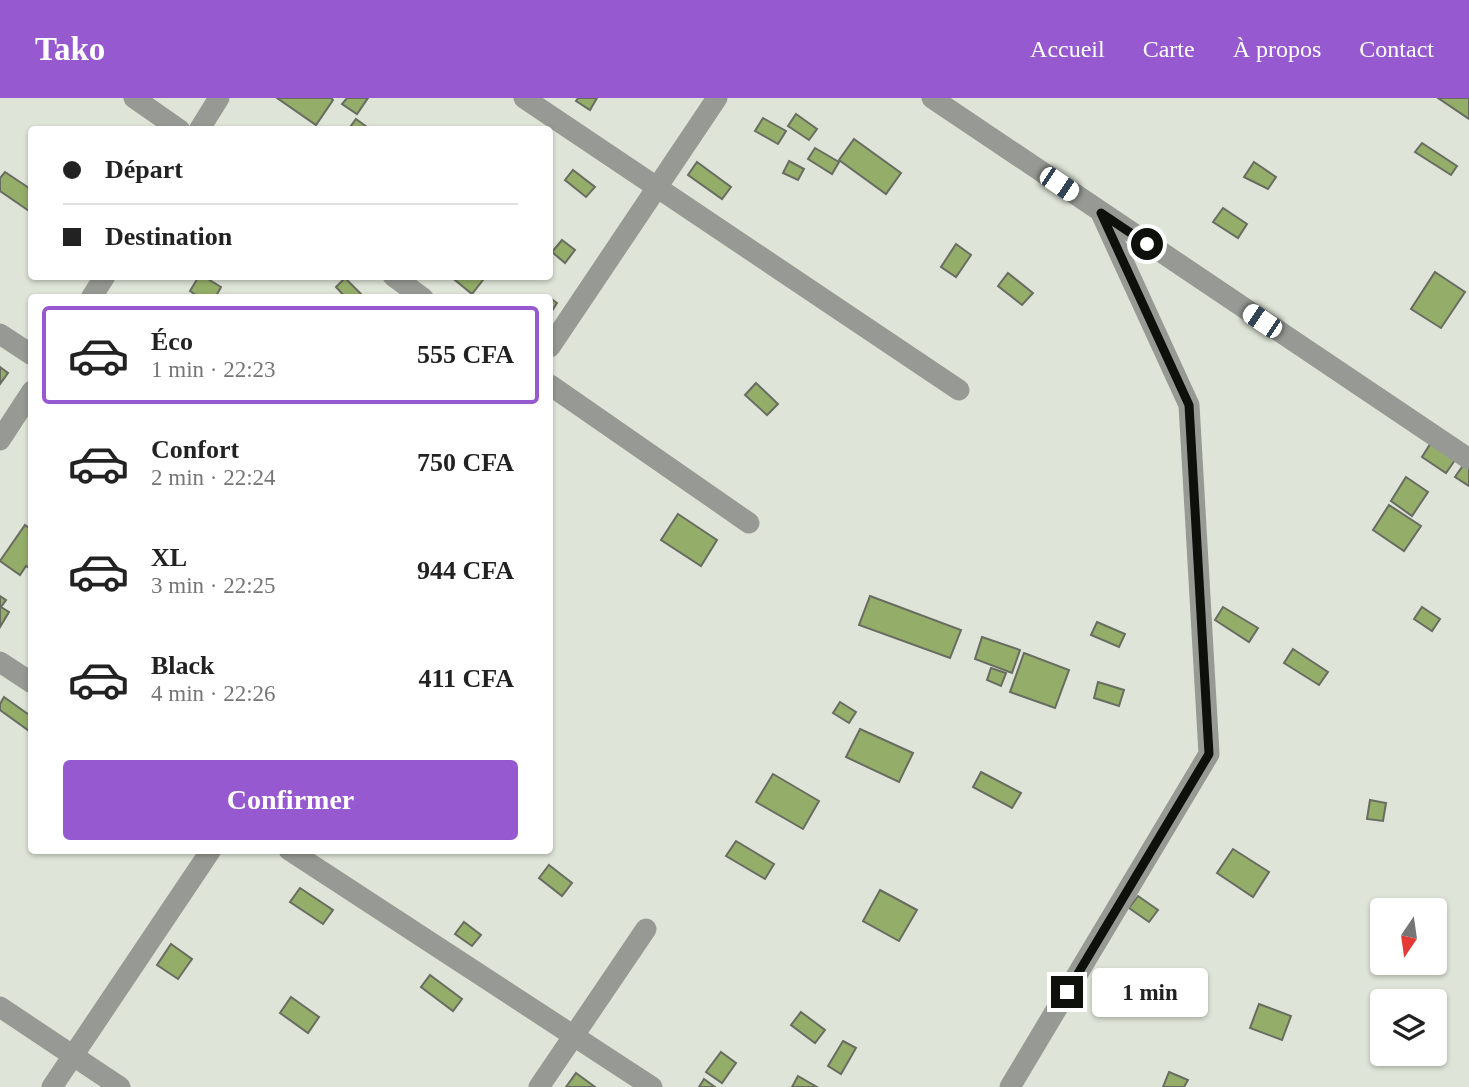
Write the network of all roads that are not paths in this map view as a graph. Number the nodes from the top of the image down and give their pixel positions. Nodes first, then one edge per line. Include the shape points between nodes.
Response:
1 (134, 98) edge
2 (219, 98) edge
3 (524, 98) edge
4 (717, 98) edge
5 (932, 98) edge
6 (174, 126) edge
7 (202, 126) edge
8 (657, 187) junction
9 (1101, 213) junction
10 (398, 280) edge
11 (418, 294) edge
12 (0, 334) edge
13 (553, 343) edge
14 (28, 352) edge
15 (553, 387) edge
16 (960, 390) dead end
17 (28, 397) edge
18 (0, 440) edge
19 (1469, 459) edge
20 (749, 523) dead end
21 (0, 662) edge
22 (28, 680) edge
23 (208, 854) edge
24 (295, 854) edge
25 (646, 929) dead end
26 (0, 1007) edge
27 (574, 1036) junction
28 (73, 1056) junction
29 (52, 1087) edge
30 (120, 1087) edge
31 (539, 1087) edge
32 (652, 1087) edge
33 (1010, 1087) edge

1 - 6 street
2 - 7 street
3 - 8 street
4 - 8 street
5 - 9 street
8 - 13 street
8 - 16 street
9 - 19 street
9 - 33 street via 1189,405 1209,754
10 - 11 street
12 - 14 street
15 - 20 street
17 - 18 street
21 - 22 street
23 - 28 street
24 - 27 street
25 - 27 street
26 - 28 street
27 - 31 street
27 - 32 street
28 - 29 street
28 - 30 street

